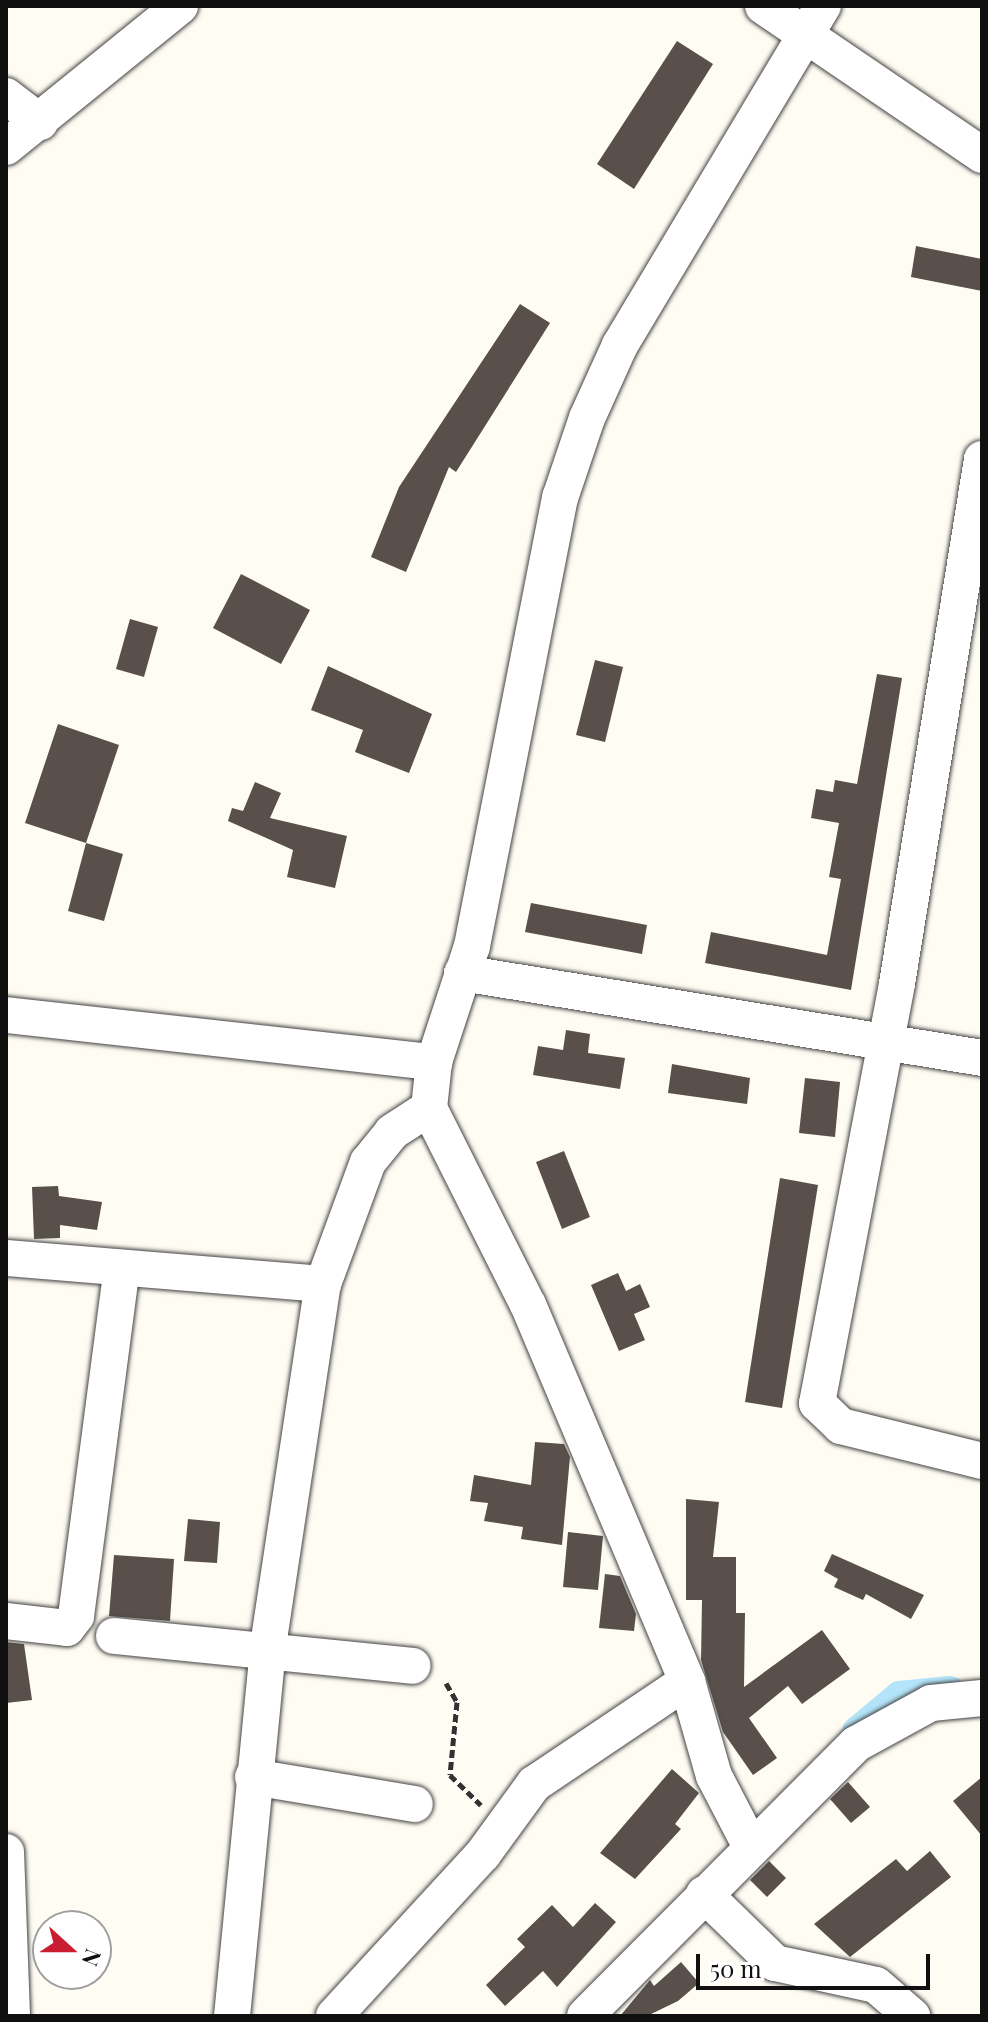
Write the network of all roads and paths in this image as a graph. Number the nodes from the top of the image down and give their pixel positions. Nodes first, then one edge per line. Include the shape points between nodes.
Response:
1 (180, 6) edge
2 (763, 6) edge
3 (814, 21) edge
4 (6, 96) edge
5 (40, 122) junction
6 (6, 147) edge
7 (982, 155) edge
8 (982, 459) edge
9 (462, 973) junction
10 (6, 1015) edge
11 (886, 1041) junction
12 (982, 1058) edge
13 (434, 1062) junction
14 (429, 1108) junction
15 (6, 1258) edge
16 (122, 1268) junction
17 (323, 1284) junction
18 (982, 1461) edge
19 (6, 1621) edge
20 (114, 1636) dead end
21 (268, 1646) junction
22 (412, 1666) dead end
23 (687, 1681) junction
24 (446, 1683) dead end
25 (982, 1698) edge
26 (253, 1777) junction
27 (415, 1804) dead end
28 (505, 1821) junction
29 (745, 1839) junction
30 (6, 1852) edge
31 (704, 1894) junction
32 (12, 2016) edge
33 (232, 2016) edge
34 (334, 2016) edge
35 (585, 2016) edge
36 (912, 2016) edge

1 - 5 street
2 - 3 street
3 - 7 street
3 - 9 street via 620,345 587,418 560,498
4 - 5 street
5 - 6 street
8 - 11 street
9 - 11 street
9 - 13 street
10 - 13 street
11 - 12 street
11 - 18 street via 819,1412 841,1426
13 - 14 street
14 - 17 street via 392,1132 368,1162
14 - 23 street via 528,1305
15 - 16 street
16 - 17 street
16 - 19 street via 76,1616 67,1628
17 - 21 street
20 - 21 street
21 - 22 street
21 - 26 street
23 - 28 street via 534,1784
23 - 29 street
24 - 28 path via 457,1702 450,1775
25 - 29 street via 931,1703 887,1723
26 - 27 street
26 - 33 street
28 - 34 street
29 - 31 street
30 - 32 street
31 - 35 street
31 - 36 street via 775,1963 862,1980

